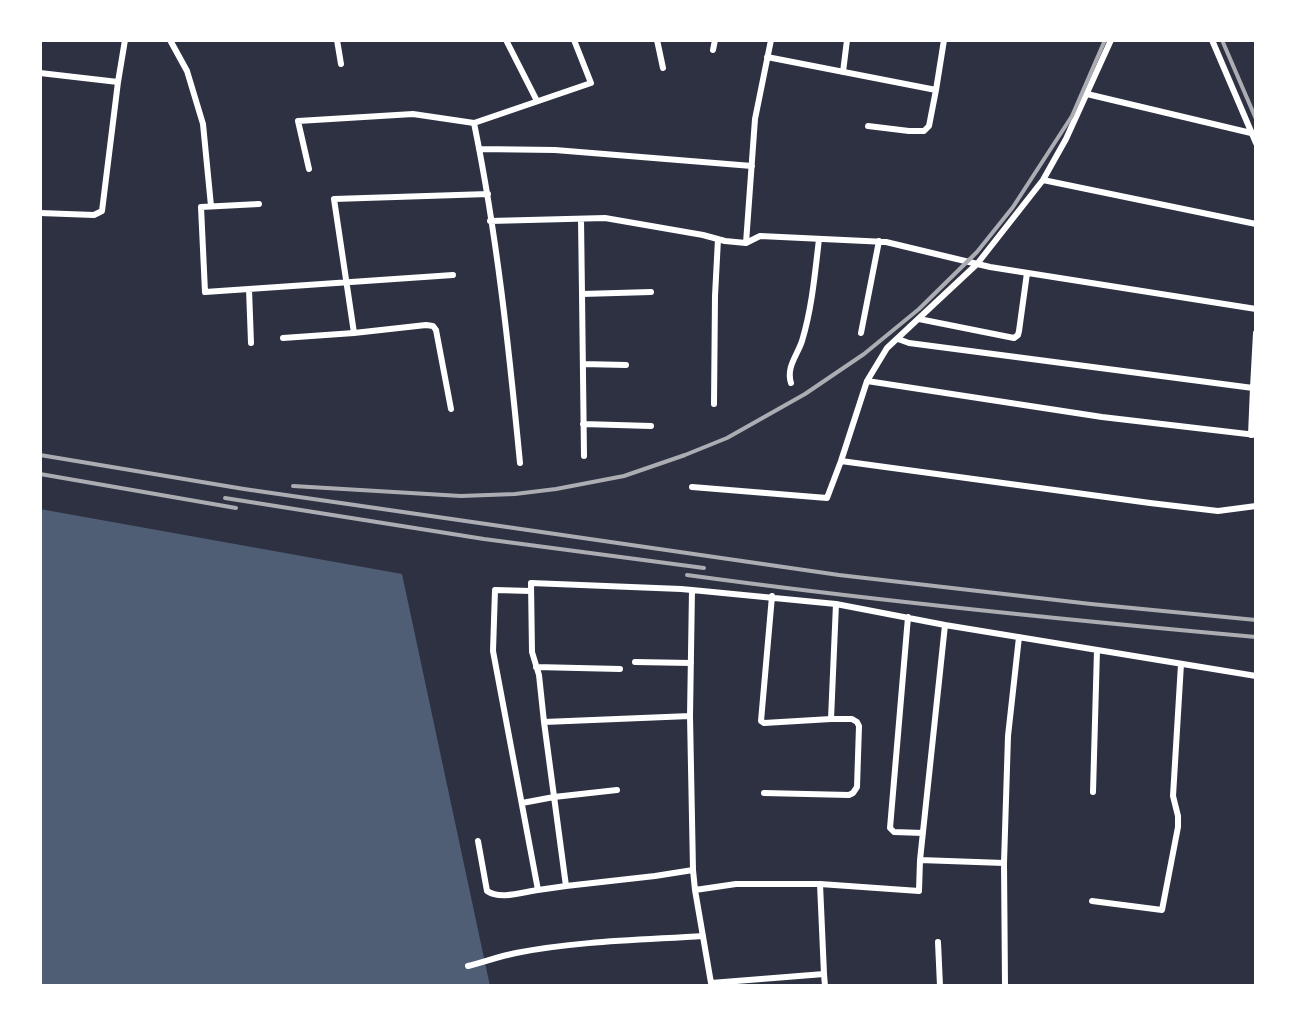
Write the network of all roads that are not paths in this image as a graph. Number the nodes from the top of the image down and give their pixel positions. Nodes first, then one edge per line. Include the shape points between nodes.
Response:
1 (125, 40) edge
2 (170, 40) edge
3 (337, 40) edge
4 (506, 40) edge
5 (574, 40) edge
6 (657, 40) edge
7 (715, 40) edge
8 (771, 40) edge
9 (847, 40) edge
10 (944, 40) edge
11 (1111, 40) edge
12 (1212, 40) edge
13 (713, 50) dead end
14 (767, 57) junction
15 (341, 64) dead end
16 (663, 68) dead end
17 (843, 72) junction
18 (40, 73) edge
19 (118, 82) junction
20 (936, 90) junction
21 (1087, 94) junction
22 (537, 101) junction
23 (474, 123) junction
24 (868, 126) dead end
25 (1251, 133) junction
26 (1256, 143) edge
27 (479, 149) junction
28 (752, 166) junction
29 (309, 169) dead end
30 (1043, 180) junction
31 (488, 194) junction
32 (259, 204) dead end
33 (211, 206) junction
34 (40, 213) edge
35 (581, 219) junction
36 (490, 221) junction
37 (1256, 224) edge
38 (718, 239) junction
39 (819, 239) junction
40 (879, 241) junction
41 (746, 243) junction
42 (977, 264) junction
43 (1027, 273) junction
44 (453, 275) dead end
45 (346, 283) junction
46 (249, 289) junction
47 (651, 292) dead end
48 (582, 294) junction
49 (1256, 309) edge
50 (919, 319) junction
51 (354, 333) junction
52 (861, 333) dead end
53 (1256, 333) edge
54 (283, 338) dead end
55 (898, 339) junction
56 (251, 343) dead end
57 (583, 364) junction
58 (626, 365) dead end
59 (867, 381) junction
60 (791, 383) dead end
61 (1253, 388) junction
62 (714, 404) dead end
63 (451, 409) dead end
64 (583, 424) junction
65 (651, 426) dead end
66 (1253, 435) edge
67 (584, 456) dead end
68 (841, 461) junction
69 (520, 463) dead end
70 (692, 487) dead end
71 (1256, 506) edge
72 (692, 590) junction
73 (531, 591) junction
74 (772, 596) junction
75 (836, 604) junction
76 (908, 617) junction
77 (945, 625) junction
78 (1019, 637) junction
79 (1097, 650) junction
80 (635, 662) dead end
81 (691, 663) junction
82 (1181, 664) junction
83 (536, 667) junction
84 (620, 669) dead end
85 (1256, 676) edge
86 (690, 716) junction
87 (831, 719) junction
88 (544, 722) junction
89 (617, 790) dead end
90 (1093, 792) dead end
91 (764, 793) dead end
92 (554, 797) junction
93 (522, 803) junction
94 (923, 833) junction
95 (478, 841) dead end
96 (920, 860) junction
97 (1004, 863) junction
98 (693, 870) junction
99 (820, 884) junction
100 (566, 886) junction
101 (538, 890) junction
102 (695, 890) junction
103 (1092, 901) dead end
104 (703, 936) junction
105 (938, 942) dead end
106 (468, 966) dead end
107 (824, 974) junction
108 (711, 985) edge
109 (825, 986) edge
110 (940, 986) edge
111 (1005, 986) edge

1 - 19 street
2 - 33 street via 187,71 203,124
3 - 15 street
4 - 22 street
5 - 22 street via 591,83
6 - 16 street
7 - 13 street
8 - 14 street
9 - 17 street
10 - 20 street
11 - 21 street
12 - 25 street
14 - 17 street
14 - 28 street
17 - 20 street
18 - 19 street
19 - 34 street via 102,211
20 - 24 street via 924,131
21 - 25 street
21 - 30 street
22 - 23 street
23 - 27 street
23 - 29 street via 413,114 298,121
25 - 26 street
27 - 28 street
27 - 31 street
28 - 41 street
30 - 37 street
30 - 42 street
31 - 36 street
31 - 45 street via 334,199
32 - 33 street
33 - 46 street via 201,207 205,292
35 - 36 street
35 - 38 street via 605,218
35 - 48 street
36 - 69 street
38 - 41 street
38 - 62 street
39 - 40 street
39 - 41 street via 760,236
39 - 60 street via 806,326 789,368
40 - 42 street
40 - 52 street
42 - 43 street
42 - 50 street
43 - 49 street
43 - 50 street via 1014,338
44 - 45 street
45 - 46 street
45 - 51 street
46 - 56 street
47 - 48 street
48 - 57 street
50 - 55 street
51 - 54 street
51 - 63 street via 433,326
53 - 61 street
55 - 59 street
55 - 61 street
57 - 58 street
57 - 64 street
59 - 66 street
59 - 68 street
61 - 66 street
64 - 65 street
64 - 67 street
68 - 70 street via 827,498
68 - 71 street via 1218,511
72 - 73 street via 531,583
72 - 74 street
72 - 81 street
73 - 83 street
73 - 93 street via 495,590 493,651
74 - 75 street
74 - 87 street via 761,721
75 - 76 street
75 - 87 street
76 - 77 street
76 - 94 street via 890,828
77 - 78 street
77 - 94 street
78 - 79 street
78 - 97 street via 1008,736
79 - 82 street
79 - 90 street
80 - 81 street
81 - 86 street
82 - 85 street
82 - 103 street via 1173,796 1178,827 1162,910
83 - 84 street
83 - 88 street
86 - 88 street
86 - 98 street
87 - 91 street via 852,719 859,726 853,793
88 - 92 street
89 - 92 street
92 - 93 street
92 - 100 street
93 - 101 street
94 - 96 street
95 - 101 street via 487,891 499,895
96 - 97 street
96 - 99 street via 919,891
97 - 111 street
98 - 100 street
98 - 102 street
99 - 102 street via 736,884
99 - 107 street
100 - 101 street
102 - 104 street
104 - 106 street via 544,948
104 - 108 street
105 - 110 street
107 - 108 street
107 - 109 street

